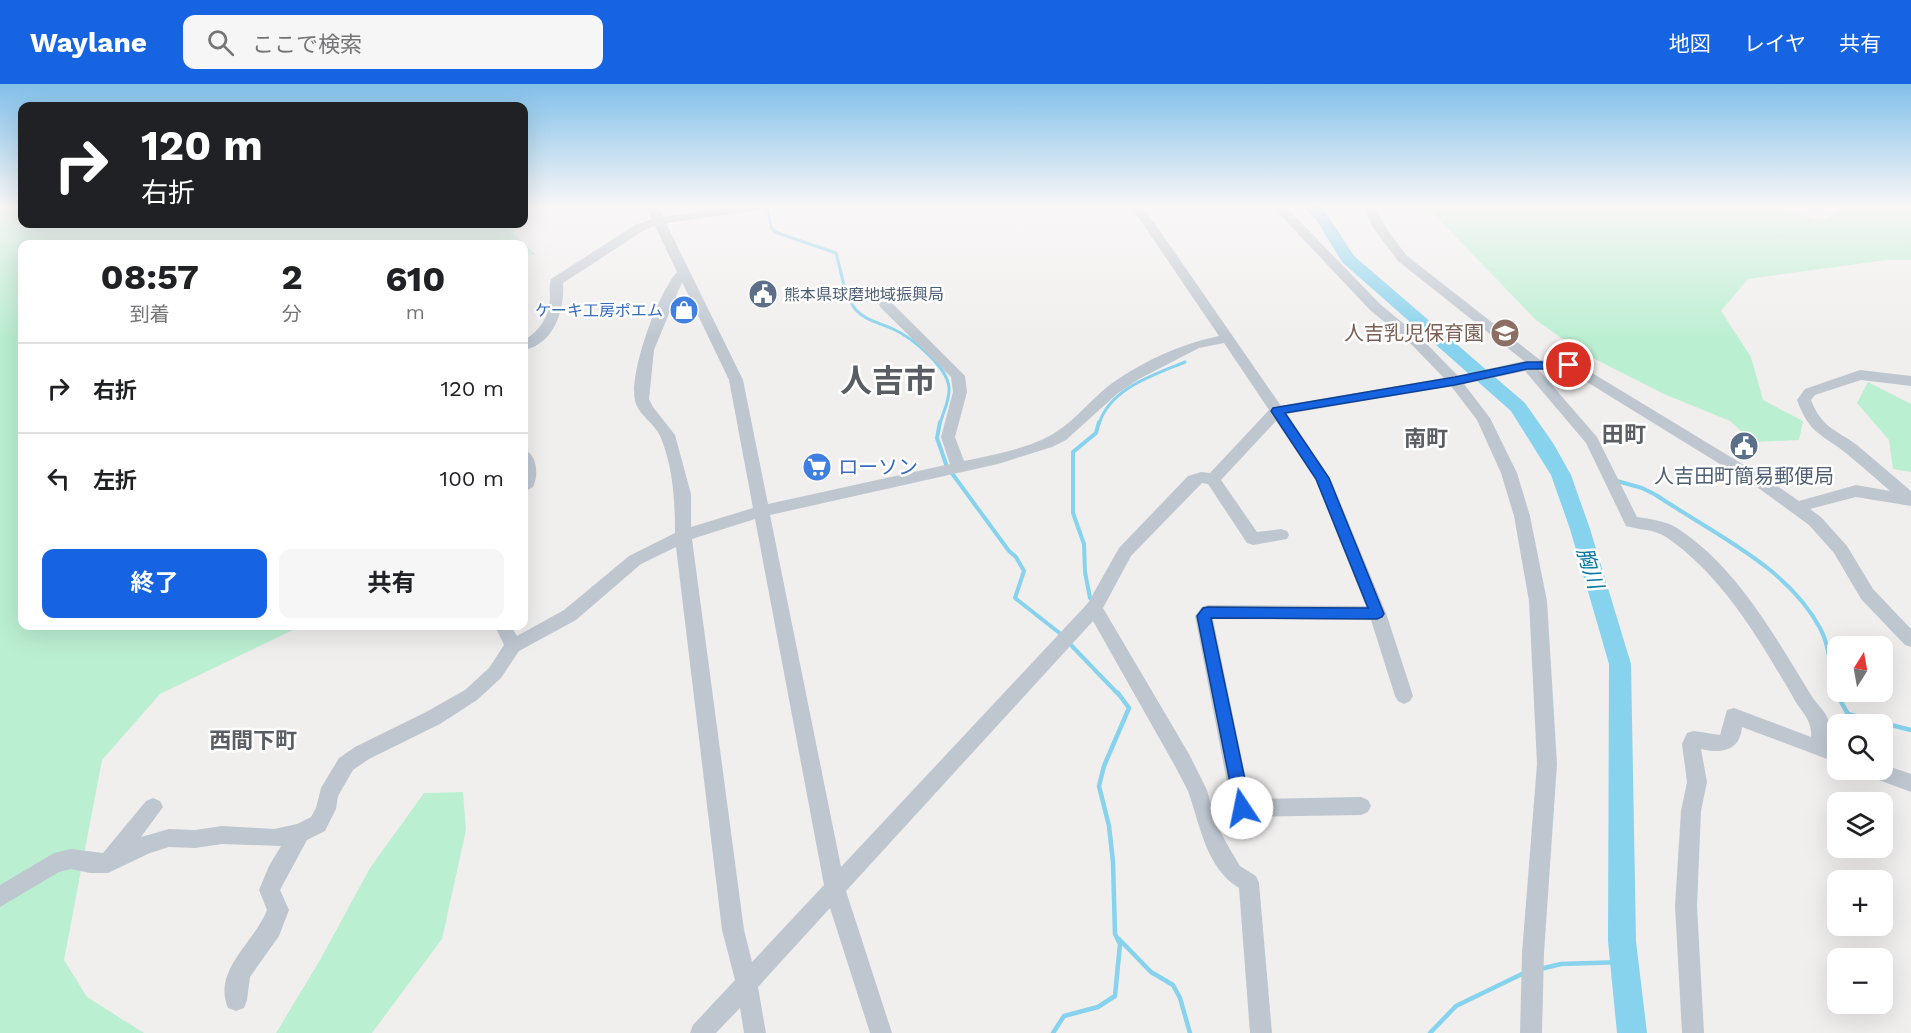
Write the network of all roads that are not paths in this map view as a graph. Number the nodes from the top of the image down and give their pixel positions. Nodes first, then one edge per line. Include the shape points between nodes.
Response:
1 (605, 249) edge
2 (672, 249) edge
3 (1166, 249) edge
4 (1320, 249) edge
5 (1395, 249) edge
6 (683, 273) junction
7 (886, 304) dead end
8 (1227, 338) junction
9 (528, 343) edge
10 (1531, 365) junction
11 (1459, 380) junction
12 (1911, 381) edge
13 (1277, 411) junction
14 (959, 467) junction
15 (1213, 479) junction
16 (1911, 500) edge
17 (1798, 507) junction
18 (762, 511) junction
19 (1281, 535) dead end
20 (683, 536) junction
21 (1095, 608) junction
22 (1377, 614) junction
23 (506, 630) edge
24 (1911, 640) edge
25 (513, 646) junction
26 (1404, 696) dead end
27 (1827, 744) edge
28 (1827, 750) edge
29 (1893, 776) edge
30 (1911, 783) edge
31 (1361, 806) dead end
32 (153, 807) dead end
33 (300, 833) junction
34 (108, 863) junction
35 (834, 890) junction
36 (0, 897) edge
37 (747, 985) junction
38 (236, 1000) dead end
39 (701, 1033) edge
40 (754, 1033) edge
41 (881, 1033) edge
42 (1261, 1033) edge
43 (1531, 1033) edge
44 (1693, 1033) edge

1 - 9 street via 556,282 555,316
2 - 6 street
3 - 8 street
4 - 11 street via 1374,308
5 - 10 street
6 - 18 street via 736,380
6 - 20 street via 675,282 647,351 642,399 673,448 683,494
7 - 14 street via 958,375 960,392 948,437
8 - 13 street
8 - 14 street via 1195,345 1134,376 1047,443
10 - 11 street
10 - 17 street via 1569,365
10 - 27 street via 1592,441 1632,522 1670,531 1707,562 1732,591 1821,723
11 - 13 street
11 - 43 street via 1483,418 1509,473 1522,516 1538,601 1547,764
12 - 16 street via 1860,375 1810,392 1804,400 1822,431 1850,448
13 - 15 street
13 - 22 street via 1322,478
14 - 18 street
15 - 19 street via 1253,539
15 - 21 street via 1193,480 1125,552
16 - 17 street via 1856,491
17 - 24 street via 1830,535 1867,594
18 - 20 street
18 - 35 street
20 - 25 street via 635,560 570,615
20 - 37 street via 733,930
21 - 35 street
21 - 42 street via 1182,760 1197,790 1207,826 1224,858 1233,873 1249,883
22 - 26 street
22 - 31 street via 1208,612 1204,616 1242,808
23 - 25 street
25 - 33 street via 495,673 471,695 346,764 328,794 318,824
28 - 44 street via 1734,716 1732,735 1725,743 1694,739 1691,744 1697,782 1691,812 1686,906
29 - 30 street
32 - 34 street
33 - 34 street via 274,838 169,838
33 - 38 street via 268,890 278,910 271,929 239,973
34 - 36 street via 71,859 54,863
35 - 37 street
35 - 41 street
37 - 39 street
37 - 40 street

